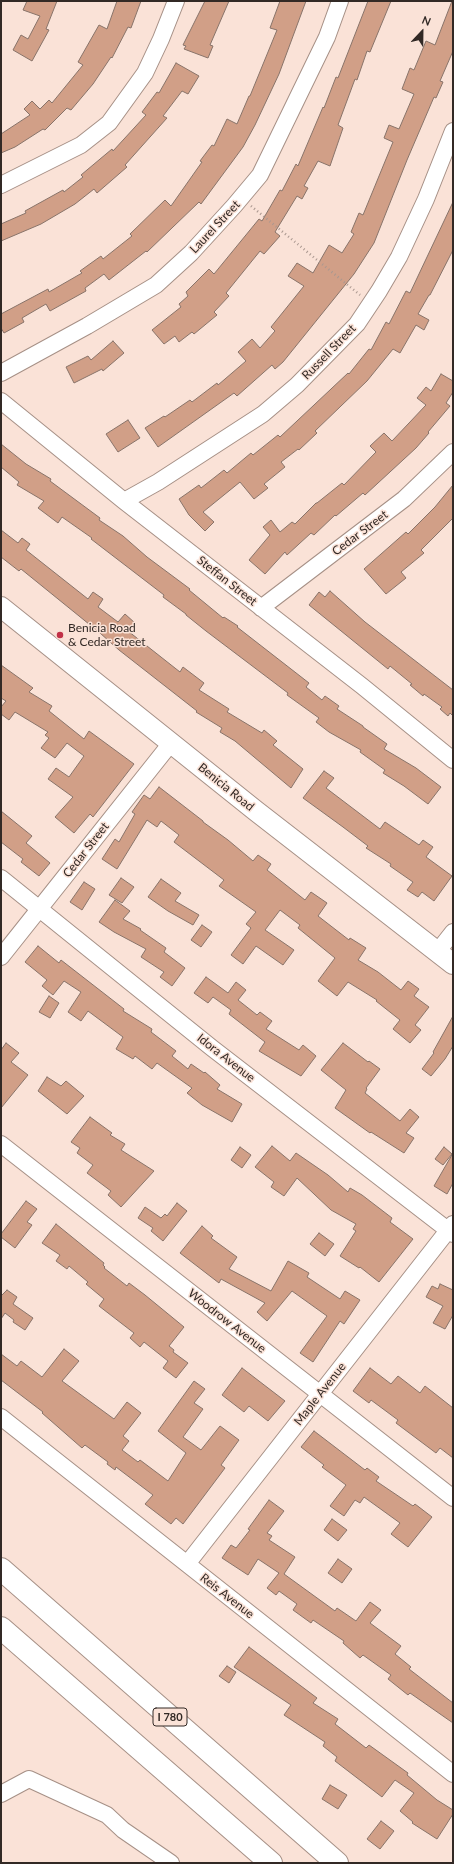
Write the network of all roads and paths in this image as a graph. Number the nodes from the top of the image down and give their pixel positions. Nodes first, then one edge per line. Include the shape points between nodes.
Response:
1 (176, 1) edge
2 (340, 1) edge
3 (453, 131) edge
4 (1, 185) edge
5 (241, 198) junction
6 (370, 304) junction
7 (1, 373) edge
8 (1, 401) edge
9 (453, 452) edge
10 (124, 501) junction
11 (1, 607) edge
12 (261, 608) junction
13 (171, 743) junction
14 (453, 760) edge
15 (1, 878) edge
16 (40, 908) junction
17 (453, 932) edge
18 (1, 957) edge
19 (446, 957) edge
20 (1, 1144) edge
21 (451, 1230) edge
22 (320, 1393) junction
23 (1, 1417) edge
24 (453, 1498) edge
25 (187, 1564) junction
26 (2, 1570) edge
27 (1, 1628) edge
28 (453, 1774) edge
29 (1, 1794) edge
30 (171, 1863) edge
31 (271, 1863) edge
32 (337, 1863) edge

1 - 4 street via 145,73 109,124 81,145
2 - 5 street, Laurel Street via 327,37 260,175
3 - 6 street, Russell Street via 399,257
5 - 6 path
5 - 7 street, Laurel Street via 191,253 156,285
6 - 10 street, Russell Street via 357,324 298,385 263,414
8 - 10 street, Steffan Street
9 - 12 street, Cedar Street via 404,499
10 - 12 street, Steffan Street
11 - 13 main road, Benicia Road
12 - 14 street, Steffan Street
13 - 16 street, Cedar Street
13 - 19 main road, Benicia Road
15 - 16 street, Idora Avenue
16 - 18 street, Cedar Street
16 - 21 street, Idora Avenue via 212,1048
17 - 19 street
20 - 22 street, Woodrow Avenue
21 - 22 street, Maple Avenue
22 - 24 street, Woodrow Avenue
22 - 25 street, Maple Avenue
23 - 25 street, Reis Avenue
25 - 28 street, Reis Avenue
26 - 32 highway, I 780
27 - 31 highway
29 - 30 street via 29,1779 107,1816 122,1830

